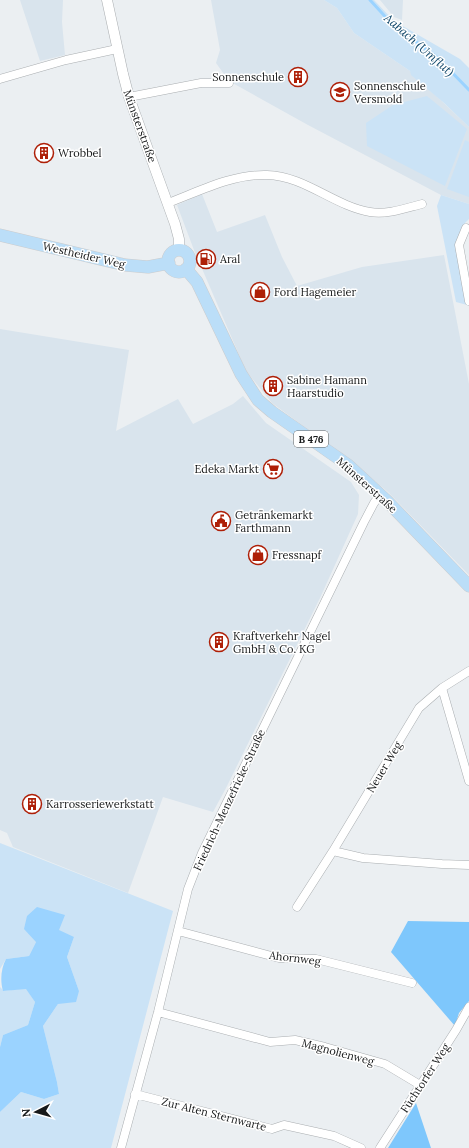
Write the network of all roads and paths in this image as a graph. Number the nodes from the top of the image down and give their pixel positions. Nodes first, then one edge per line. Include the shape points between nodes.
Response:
1 (107, 0) edge
2 (117, 49) junction
3 (0, 79) edge
4 (229, 83) dead end
5 (129, 97) junction
6 (168, 203) junction
7 (422, 204) dead end
8 (466, 228) dead end
9 (0, 235) edge
10 (179, 250) junction
11 (169, 264) junction
12 (186, 269) junction
13 (469, 301) edge
14 (380, 495) junction
15 (469, 586) edge
16 (469, 671) edge
17 (442, 688) junction
18 (469, 780) edge
19 (333, 851) junction
20 (469, 865) edge
21 (297, 908) dead end
22 (178, 931) junction
23 (412, 983) dead end
24 (469, 1007) edge
25 (158, 1012) junction
26 (420, 1085) junction
27 (135, 1094) junction
28 (121, 1148) edge
29 (361, 1148) edge
30 (380, 1148) edge

1 - 2 street, Münsterstraße
2 - 3 street via 66,60
2 - 5 street, Münsterstraße
4 - 5 street via 201,83
5 - 6 street, Münsterstraße
6 - 7 street via 232,178 269,175 297,181 355,209 372,212 394,211
6 - 10 street, Münsterstraße via 179,239
8 - 13 street via 459,245
9 - 11 main road, Westheider Weg via 125,265 148,267
10 - 11 main road via 171,254
10 - 12 main road via 186,252 189,257 190,264
11 - 12 main road via 176,271
12 - 14 main road, Münsterstraße / B 476 via 197,282 241,374 258,400 348,465
14 - 15 main road, Münsterstraße / B 476
14 - 22 street, Friedrich-Menzefricke-Straße via 361,528 202,853 188,889
16 - 17 street, Neuer Weg
17 - 18 street
17 - 19 street, Neuer Weg via 419,708
19 - 20 street via 363,858
19 - 21 street, Neuer Weg
22 - 23 street, Ahornweg via 279,958 316,959
22 - 25 street, Friedrich-Menzefricke-Straße
24 - 26 street, Füchtorfer Weg
25 - 26 street, Magnolienweg via 270,1042 295,1040 325,1047 385,1064
25 - 27 street, Friedrich-Menzefricke-Straße
26 - 30 street, Füchtorfer Weg
27 - 28 street, Friedrich-Menzefricke-Straße
27 - 29 street, Zur Alten Sternwarte via 272,1129 284,1125 334,1136

